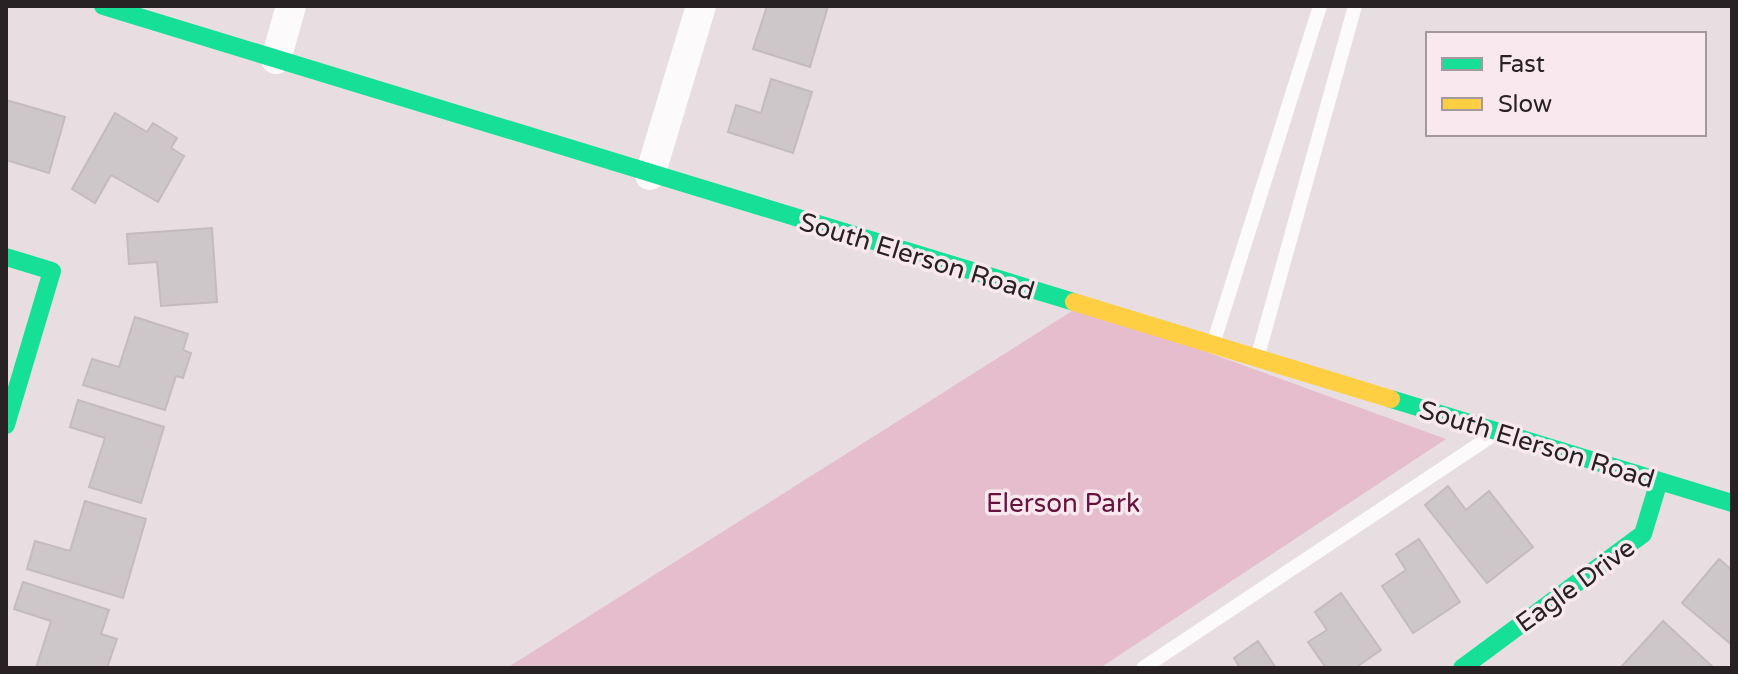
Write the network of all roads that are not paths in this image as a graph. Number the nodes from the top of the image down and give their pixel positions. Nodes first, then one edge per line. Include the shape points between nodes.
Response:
1 (103, 6) edge
2 (291, 6) edge
3 (701, 6) edge
4 (1320, 6) edge
5 (1355, 6) edge
6 (276, 59) junction
7 (650, 175) junction
8 (6, 257) edge
9 (1213, 345) junction
10 (1257, 359) junction
11 (6, 425) edge
12 (1497, 432) junction
13 (1659, 481) junction
14 (1732, 503) edge
15 (1143, 668) edge
16 (1462, 668) edge

1 - 6 street, South Elerson Road
2 - 6 street
3 - 7 street
4 - 9 lane
5 - 10 lane
6 - 7 street, South Elerson Road
7 - 9 street, South Elerson Road
8 - 11 street via 52,271
9 - 10 street, South Elerson Road
10 - 12 street, South Elerson Road
12 - 13 street, South Elerson Road
12 - 15 lane
13 - 14 street, South Elerson Road
13 - 16 street, Eagle Drive via 1643,534

